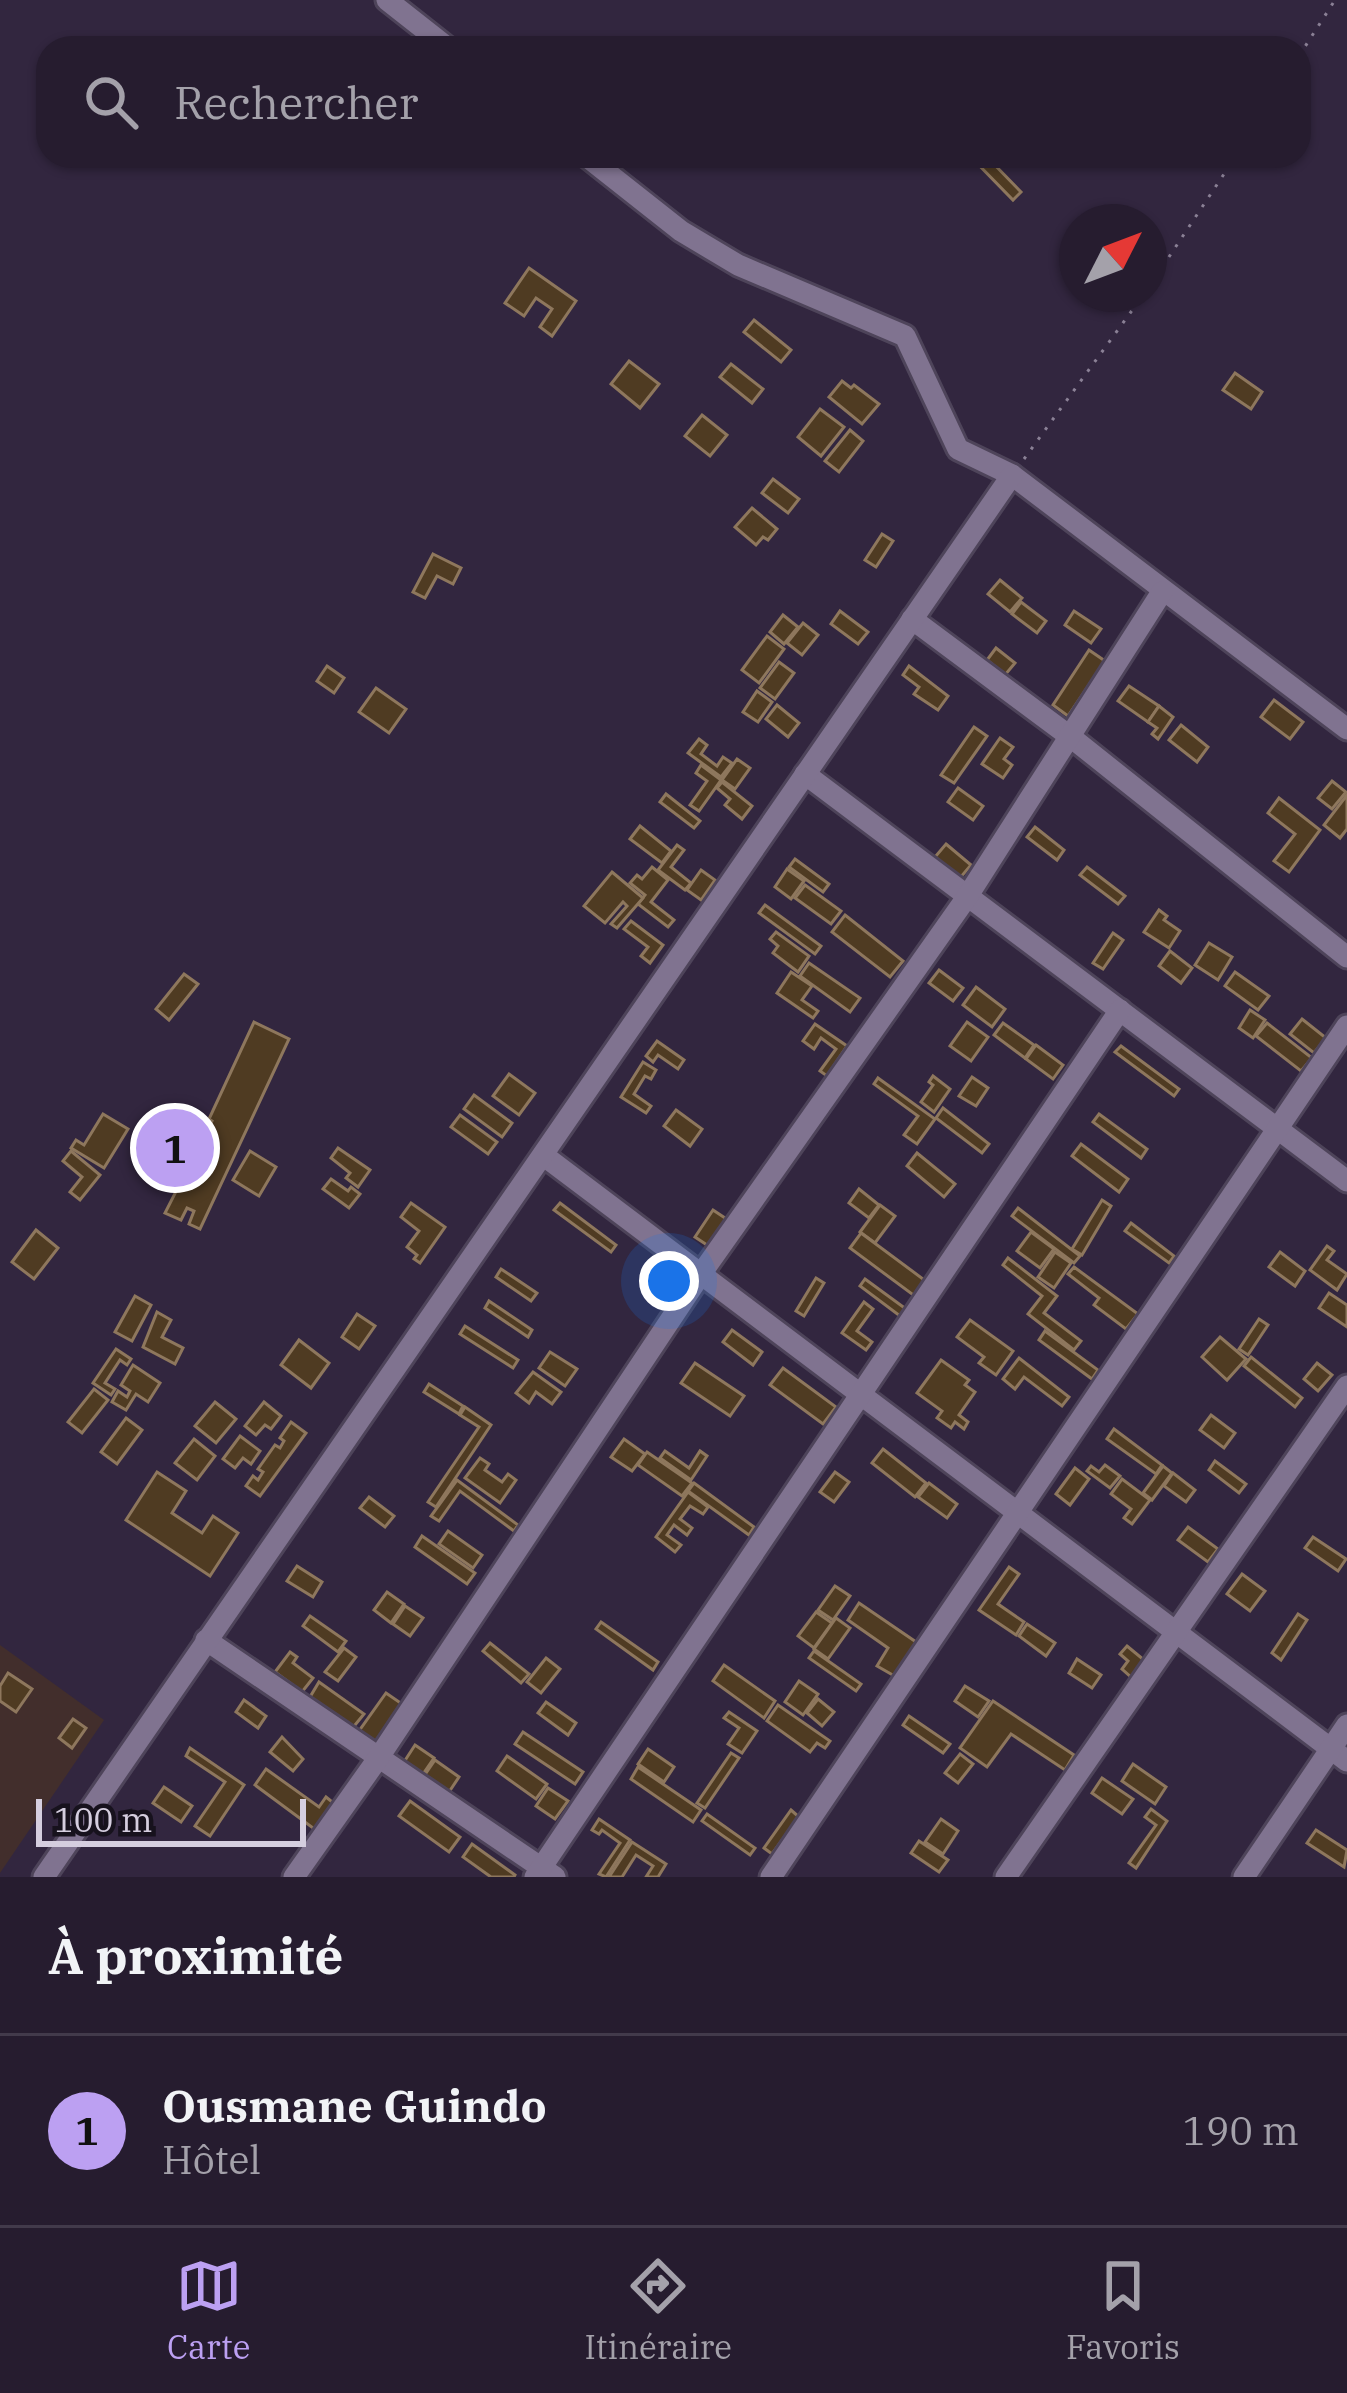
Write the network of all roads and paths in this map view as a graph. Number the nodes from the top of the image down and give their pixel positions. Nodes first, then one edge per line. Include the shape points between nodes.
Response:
1 (387, 0) edge
2 (1335, 0) edge
3 (433, 36) edge
4 (1311, 37) edge
5 (601, 168) edge
6 (1228, 168) edge
7 (1167, 259) edge
8 (1131, 312) edge
9 (1012, 475) junction
10 (1162, 592) junction
11 (912, 619) junction
12 (1347, 729) edge
13 (1072, 738) junction
14 (806, 774) junction
15 (968, 897) junction
16 (1347, 957) edge
17 (1120, 1010) junction
18 (1347, 1026) edge
19 (1278, 1128) junction
20 (543, 1155) junction
21 (1347, 1181) edge
22 (701, 1274) junction
23 (1347, 1386) edge
24 (860, 1394) junction
25 (1018, 1513) junction
26 (1176, 1631) junction
27 (206, 1640) junction
28 (1347, 1724) edge
29 (1339, 1755) edge
30 (379, 1757) junction
31 (544, 1874) edge
32 (44, 1877) edge
33 (294, 1877) edge
34 (771, 1877) edge
35 (1006, 1877) edge
36 (1244, 1877) edge

1 - 3 street
2 - 4 path
5 - 9 street via 738,265 905,336 958,448
6 - 7 path
8 - 9 path
9 - 10 street
9 - 11 street
10 - 12 street
10 - 13 street
11 - 13 street
11 - 14 street
13 - 15 street
13 - 16 street
14 - 15 street
14 - 20 street
15 - 17 street
15 - 22 street
17 - 19 street
17 - 24 street
18 - 19 street
19 - 21 street
19 - 25 street
20 - 22 street
20 - 27 street
22 - 24 street
22 - 30 street
23 - 26 street
24 - 25 street
24 - 31 street
25 - 26 street
25 - 34 street
26 - 29 street
26 - 35 street
27 - 30 street
27 - 32 street
28 - 29 street
29 - 36 street
30 - 31 street
30 - 33 street

